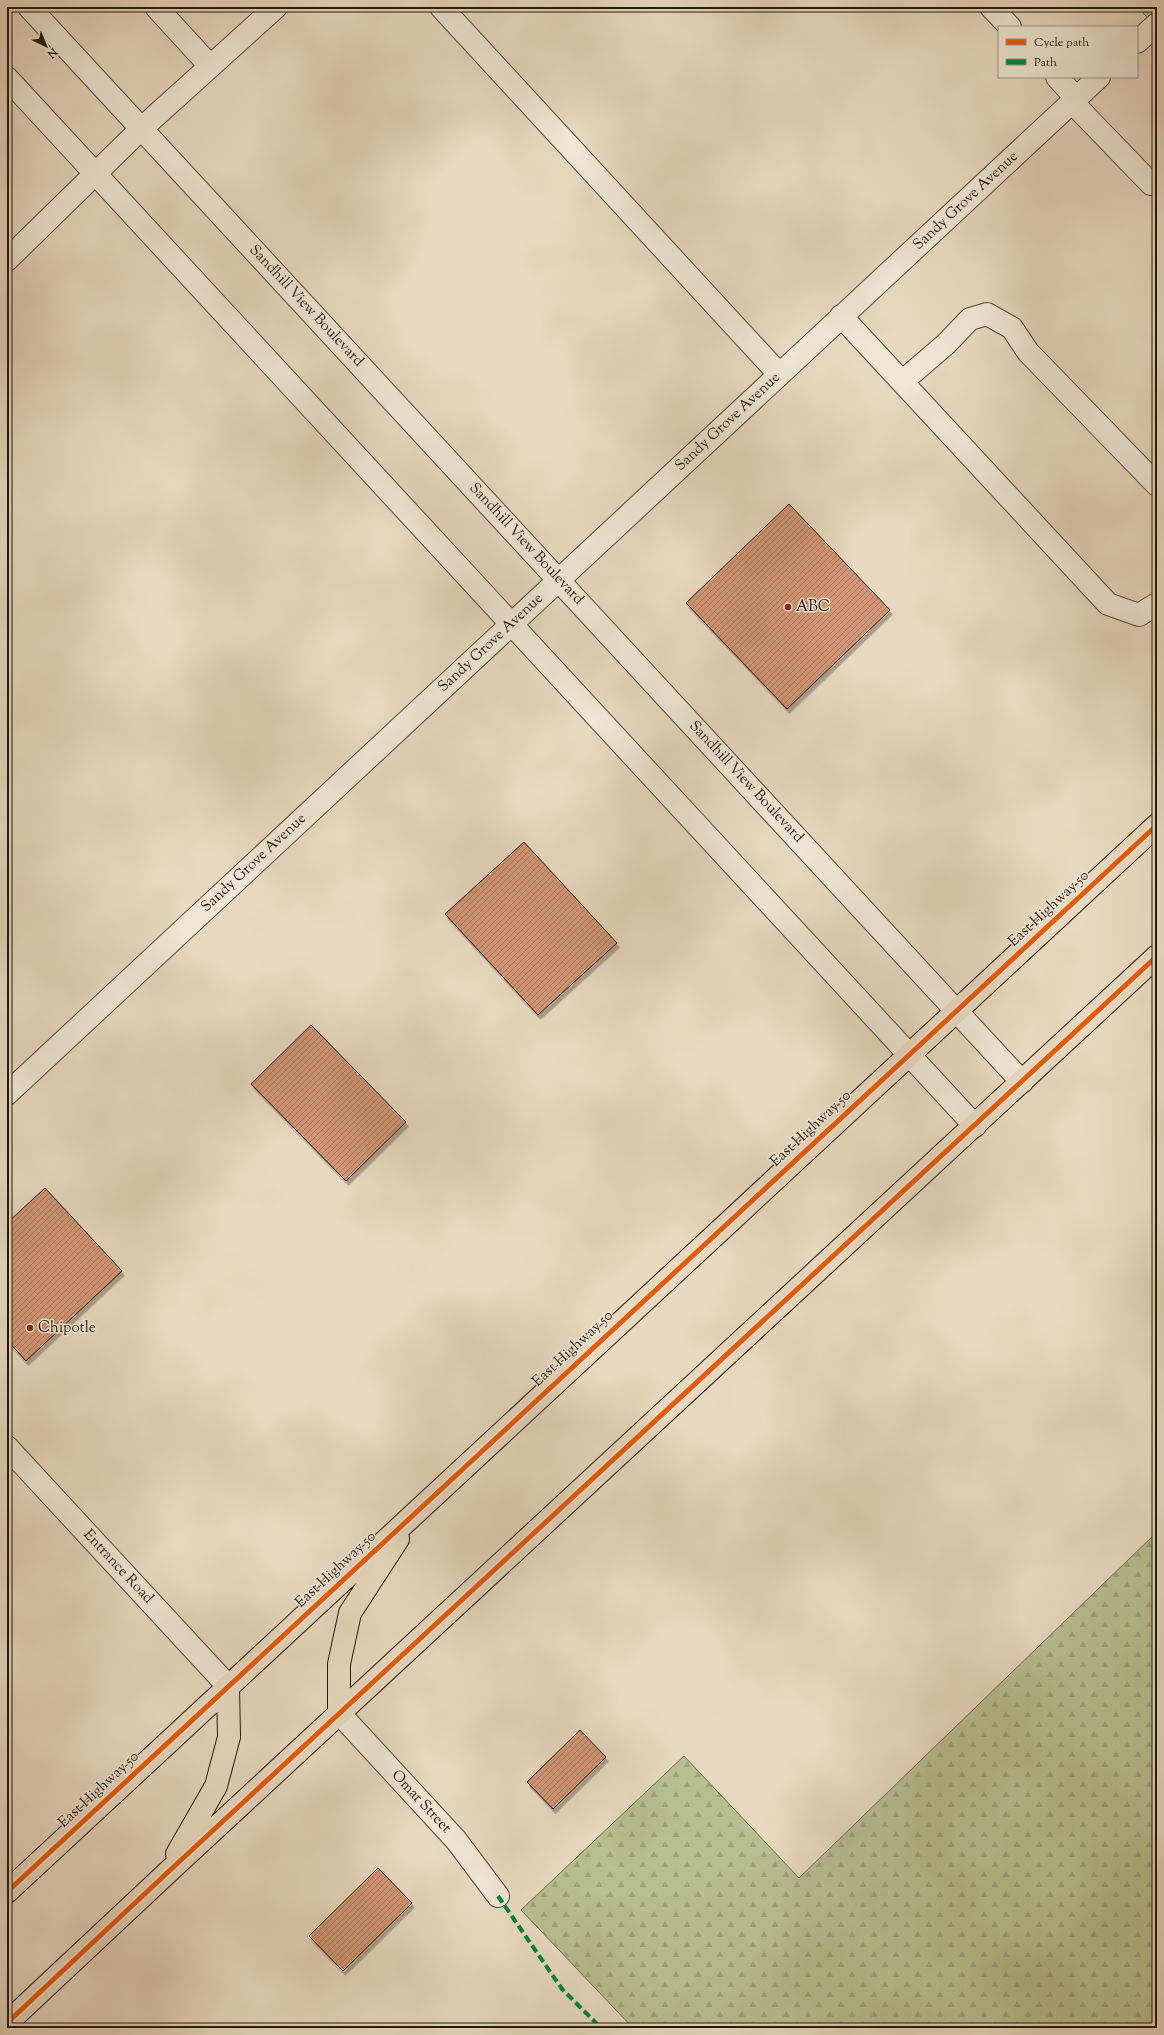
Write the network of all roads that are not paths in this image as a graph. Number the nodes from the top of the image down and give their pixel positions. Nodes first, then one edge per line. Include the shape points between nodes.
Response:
1 (29, 7) edge
2 (156, 7) edge
3 (276, 7) edge
4 (441, 7) edge
5 (991, 7) edge
6 (1157, 24) edge
7 (1009, 26) edge
8 (1138, 41) edge
9 (210, 66) junction
10 (7, 78) edge
11 (1058, 78) edge
12 (1098, 78) edge
13 (1074, 100) junction
14 (142, 129) junction
15 (95, 173) junction
16 (1157, 181) edge
17 (10, 252) edge
18 (841, 316) junction
19 (779, 374) junction
20 (902, 381) junction
21 (1157, 485) edge
22 (560, 579) junction
23 (1157, 604) edge
24 (512, 624) junction
25 (1157, 825) edge
26 (1157, 956) edge
27 (956, 1010) junction
28 (910, 1054) junction
29 (1022, 1082) junction
30 (7, 1094) edge
31 (975, 1126) junction
32 (7, 1448) edge
33 (416, 1511) junction
34 (228, 1686) junction
35 (339, 1713) junction
36 (167, 1873) junction
37 (7, 1892) edge
38 (498, 1896) dead end
39 (7, 2024) edge

1 - 14 street, Sandhill View Boulevard
2 - 9 street
3 - 9 street
4 - 19 street
5 - 7 street
6 - 8 street
9 - 14 street
10 - 15 street
11 - 13 street
12 - 13 street, Sandy Grove Avenue
13 - 16 street via 1151,184
13 - 18 street, Sandy Grove Avenue
14 - 15 street
14 - 22 street, Sandhill View Boulevard
15 - 17 street
15 - 24 street
18 - 19 street, Sandy Grove Avenue
18 - 20 street
19 - 22 street, Sandy Grove Avenue
20 - 21 street via 946,344 970,319 987,314 1012,328 1028,352
20 - 23 street via 1108,604 1139,615
22 - 24 street, Sandy Grove Avenue
22 - 27 street, Sandhill View Boulevard
24 - 28 street
24 - 30 street, Sandy Grove Avenue
25 - 27 highway, East Highway 50
26 - 29 highway
27 - 28 highway, East Highway 50
27 - 29 street, Sandhill View Boulevard
28 - 31 street
28 - 33 highway, East Highway 50
29 - 31 highway
31 - 35 highway
32 - 34 street, Entrance Road
33 - 34 highway, East Highway 50
33 - 35 highway via 350,1613 339,1664
34 - 36 highway via 229,1737 216,1786
34 - 37 highway, East Highway 50
35 - 36 highway
35 - 38 street, Omar Street via 456,1840
36 - 39 highway

